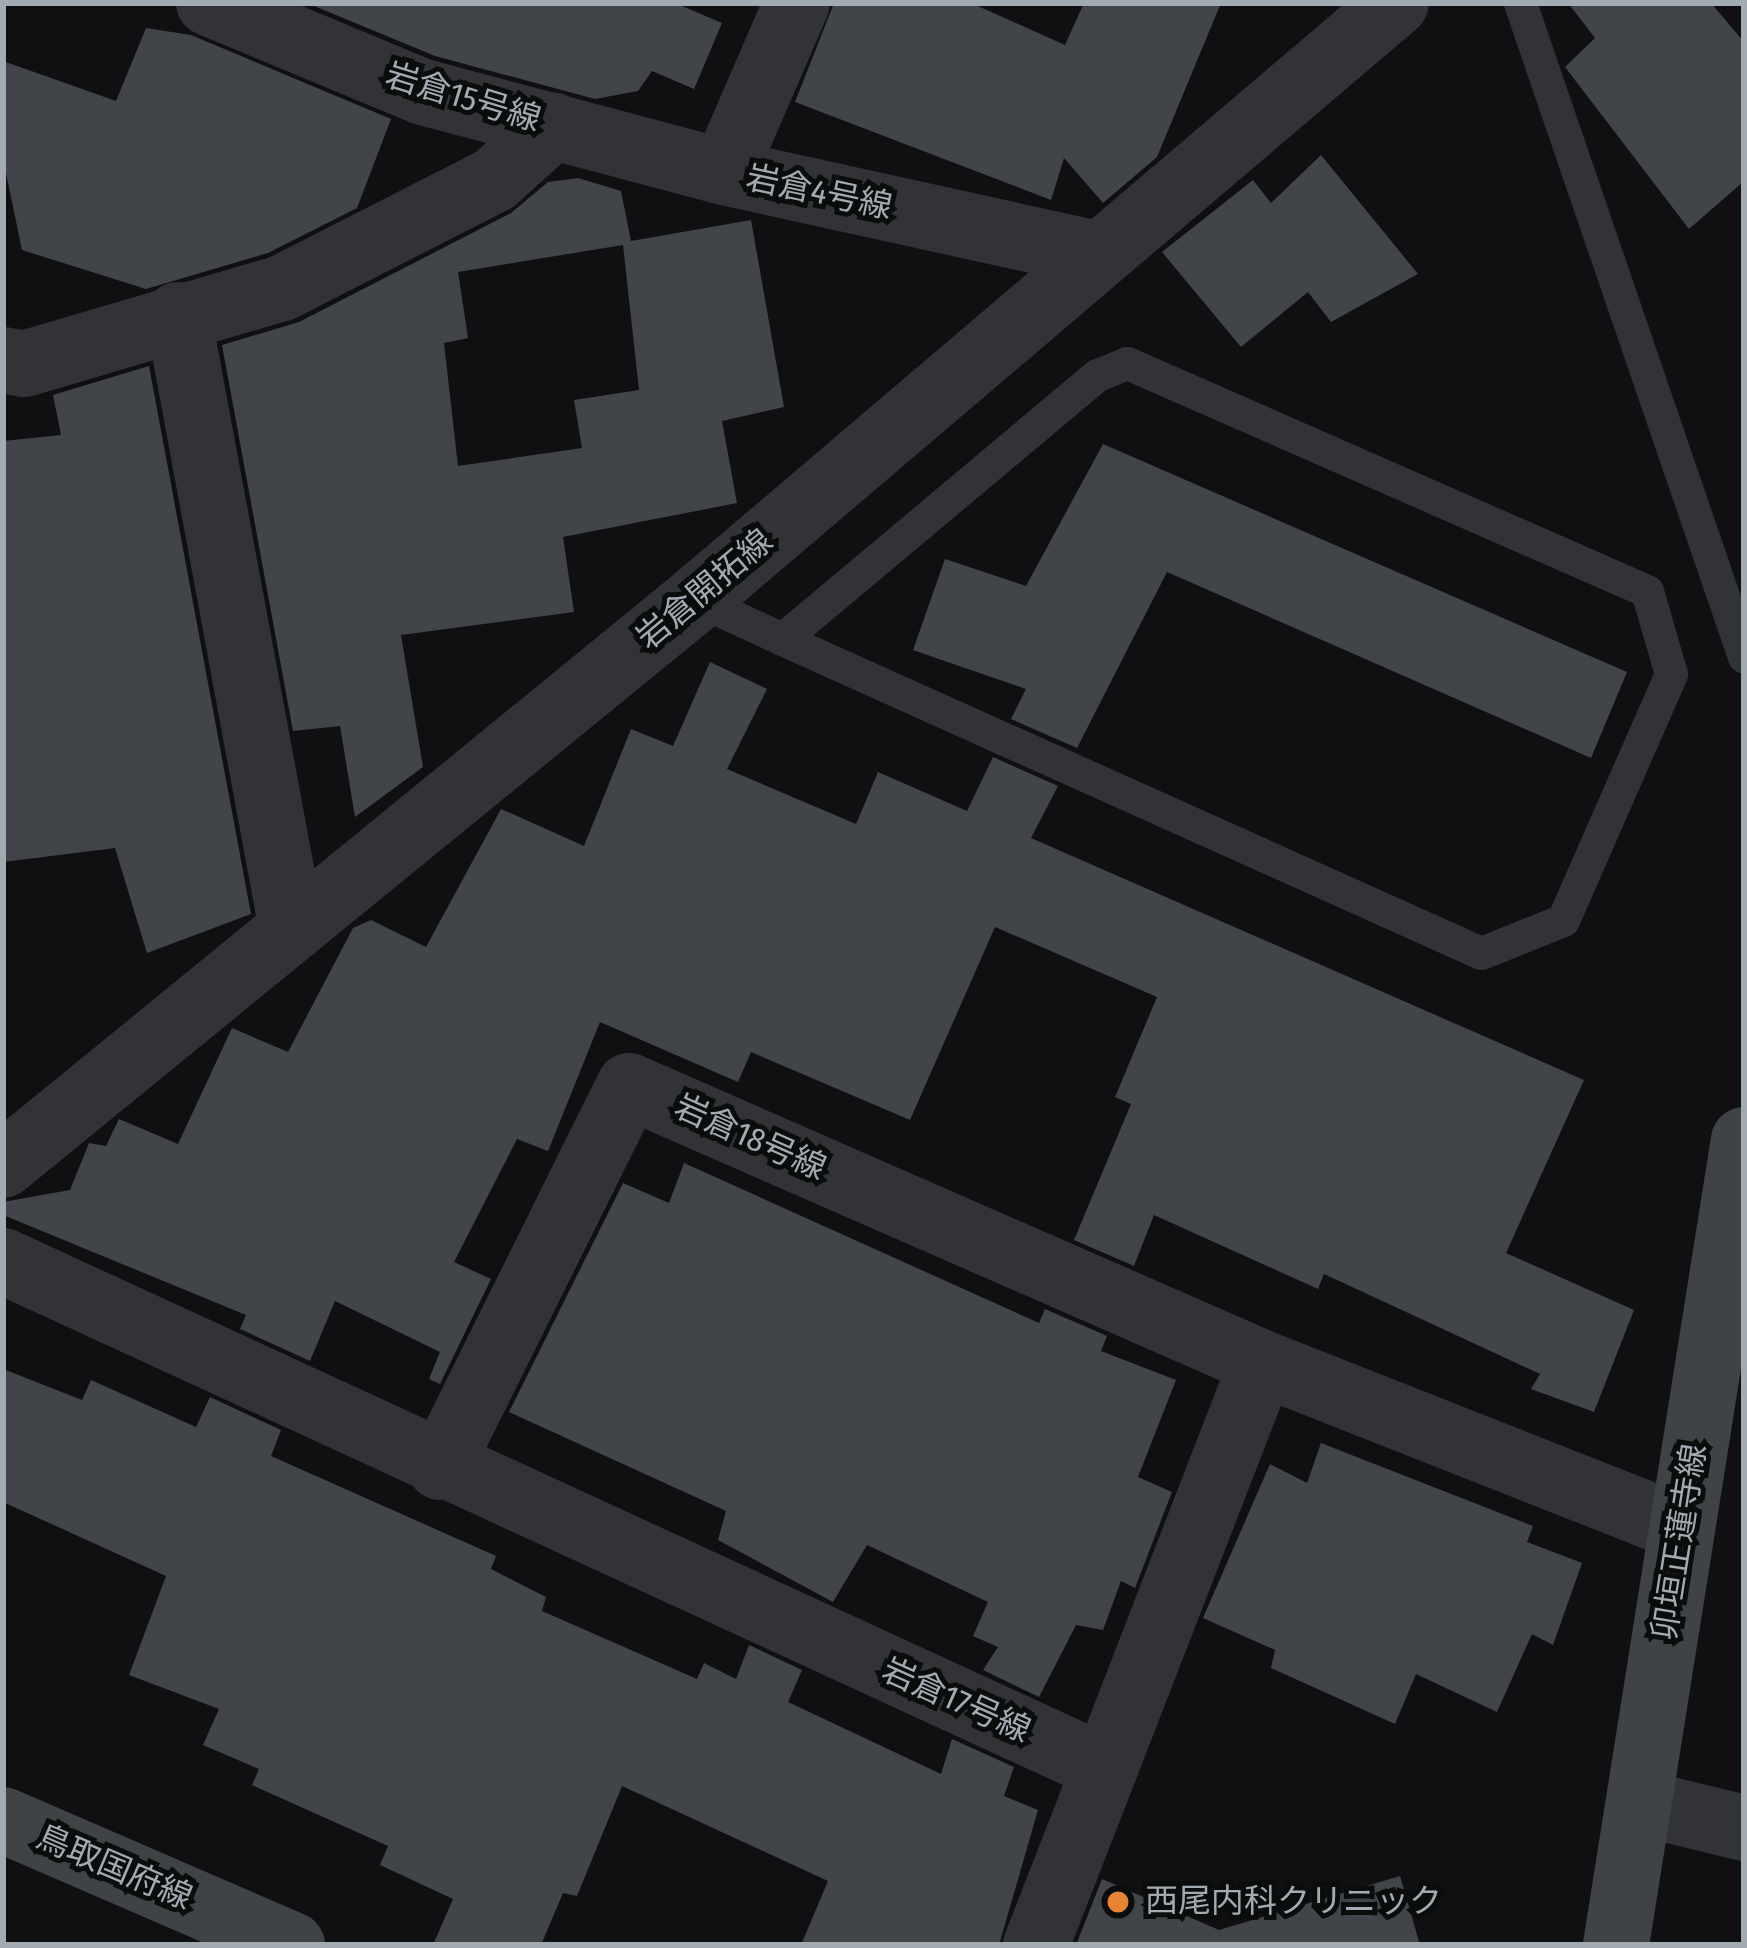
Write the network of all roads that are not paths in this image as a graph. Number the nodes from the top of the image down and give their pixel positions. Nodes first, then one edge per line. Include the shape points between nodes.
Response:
1 (797, 3) edge
2 (1396, 3) edge
3 (1520, 3) edge
4 (236, 8) edge
5 (554, 127) junction
6 (724, 172) junction
7 (1092, 253) junction
8 (178, 315) junction
9 (3, 360) edge
10 (696, 599) junction
11 (782, 639) junction
12 (1744, 657) edge
13 (292, 929) junction
14 (1744, 1140) edge
15 (3, 1165) edge
16 (3, 1262) edge
17 (1262, 1363) junction
18 (440, 1468) junction
19 (1681, 1528) junction
20 (1105, 1768) junction
21 (1641, 1802) junction
22 (3, 1820) edge
23 (1744, 1828) edge
24 (292, 1945) edge
25 (1036, 1945) edge
26 (1616, 1945) edge

1 - 6 street, 岩倉4号線
2 - 7 street, 岩倉開拓線
3 - 12 lane
4 - 5 street, 岩倉15号線 via 424,92
5 - 6 street, 岩倉15号線
5 - 8 street via 494,180 282,288
6 - 7 street, 岩倉4号線
7 - 10 street, 岩倉開拓線
8 - 9 street via 24,364
8 - 13 street
10 - 11 lane
10 - 13 street, 岩倉開拓線
11 - 11 lane via 1097,375 1127,363 1647,591 1671,674 1563,920 1481,953
13 - 15 street, 岩倉開拓線
14 - 19 main road, 卯垣正蓮寺線
16 - 18 street, 岩倉17号線
17 - 18 street, 岩倉18号線 via 629,1086
17 - 19 street
17 - 20 street
18 - 20 street, 岩倉17号線
19 - 21 main road, 卯垣正蓮寺線
20 - 25 street
21 - 23 street
21 - 26 main road, 卯垣正蓮寺線
22 - 24 main road, 鳥取国府線

